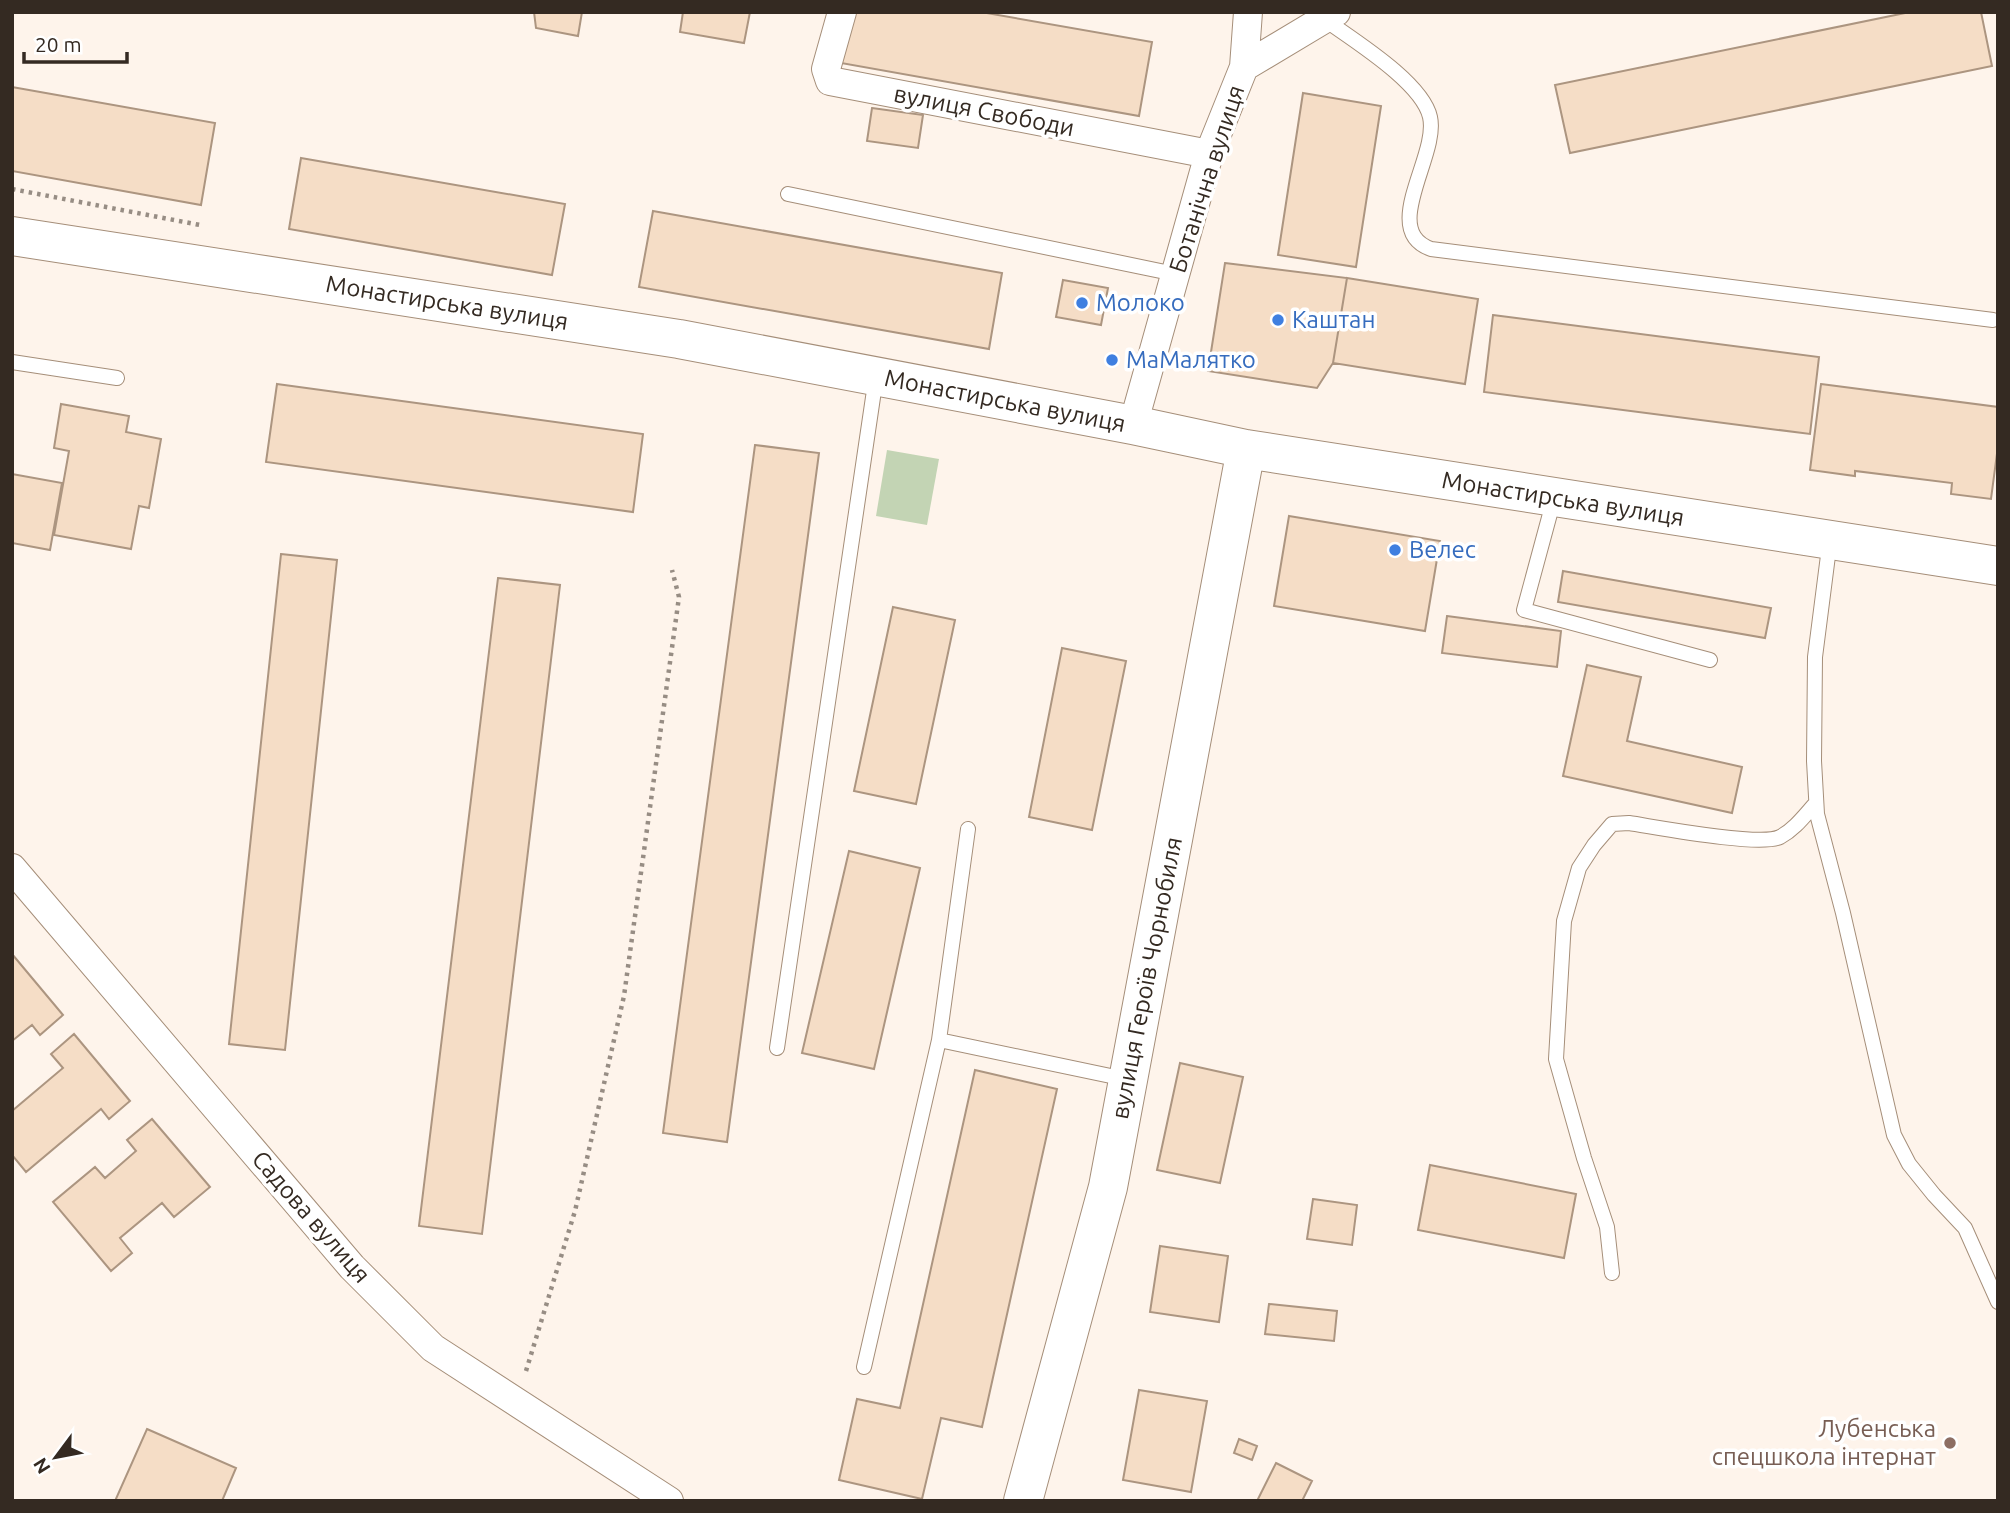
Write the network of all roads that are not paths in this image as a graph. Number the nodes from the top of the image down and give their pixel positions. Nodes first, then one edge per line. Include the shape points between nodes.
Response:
1 (842, 12) edge
2 (1248, 12) edge
3 (1330, 16) edge
4 (1244, 67) junction
5 (1209, 154) junction
6 (788, 194) dead end
7 (12, 236) edge
8 (1175, 274) junction
9 (1993, 320) dead end
10 (12, 362) edge
11 (876, 376) junction
12 (117, 378) dead end
13 (1133, 425) junction
14 (1246, 449) junction
15 (1554, 498) junction
16 (1830, 540) junction
17 (1998, 566) edge
18 (1710, 660) dead end
19 (1816, 803) junction
20 (968, 829) dead end
21 (12, 868) edge
22 (939, 1040) junction
23 (777, 1048) dead end
24 (1127, 1079) junction
25 (1612, 1273) dead end
26 (1998, 1302) edge
27 (864, 1367) dead end
28 (668, 1501) edge
29 (1023, 1501) edge

1 - 5 street, вулиця Свободи via 826,69 830,81
2 - 4 street, Ботанічна вулиця
3 - 4 street
3 - 9 lane via 1401,76 1430,118 1429,144 1409,214 1411,233 1418,244
4 - 5 street, Ботанічна вулиця
5 - 8 street, Ботанічна вулиця
6 - 8 lane
7 - 11 main road, Монастирська вулиця via 679,339
8 - 13 street, Ботанічна вулиця
10 - 12 lane
11 - 13 main road, Монастирська вулиця
11 - 23 lane
13 - 14 main road, Монастирська вулиця
14 - 15 main road, Монастирська вулиця
14 - 24 main road, вулиця Героїв Чорнобиля
15 - 16 main road, Монастирська вулиця
15 - 18 lane via 1524,610
16 - 17 main road, Монастирська вулиця
16 - 19 lane via 1815,657
19 - 25 lane via 1778,838 1744,840 1629,822 1612,824 1579,868 1564,921 1556,1059 1607,1227
19 - 26 lane via 1894,1135 1909,1164 1965,1228
20 - 22 lane
21 - 28 street, Садова вулиця via 352,1267 433,1348
22 - 24 lane
22 - 27 lane
24 - 29 main road, вулиця Героїв Чорнобиля via 1108,1187

